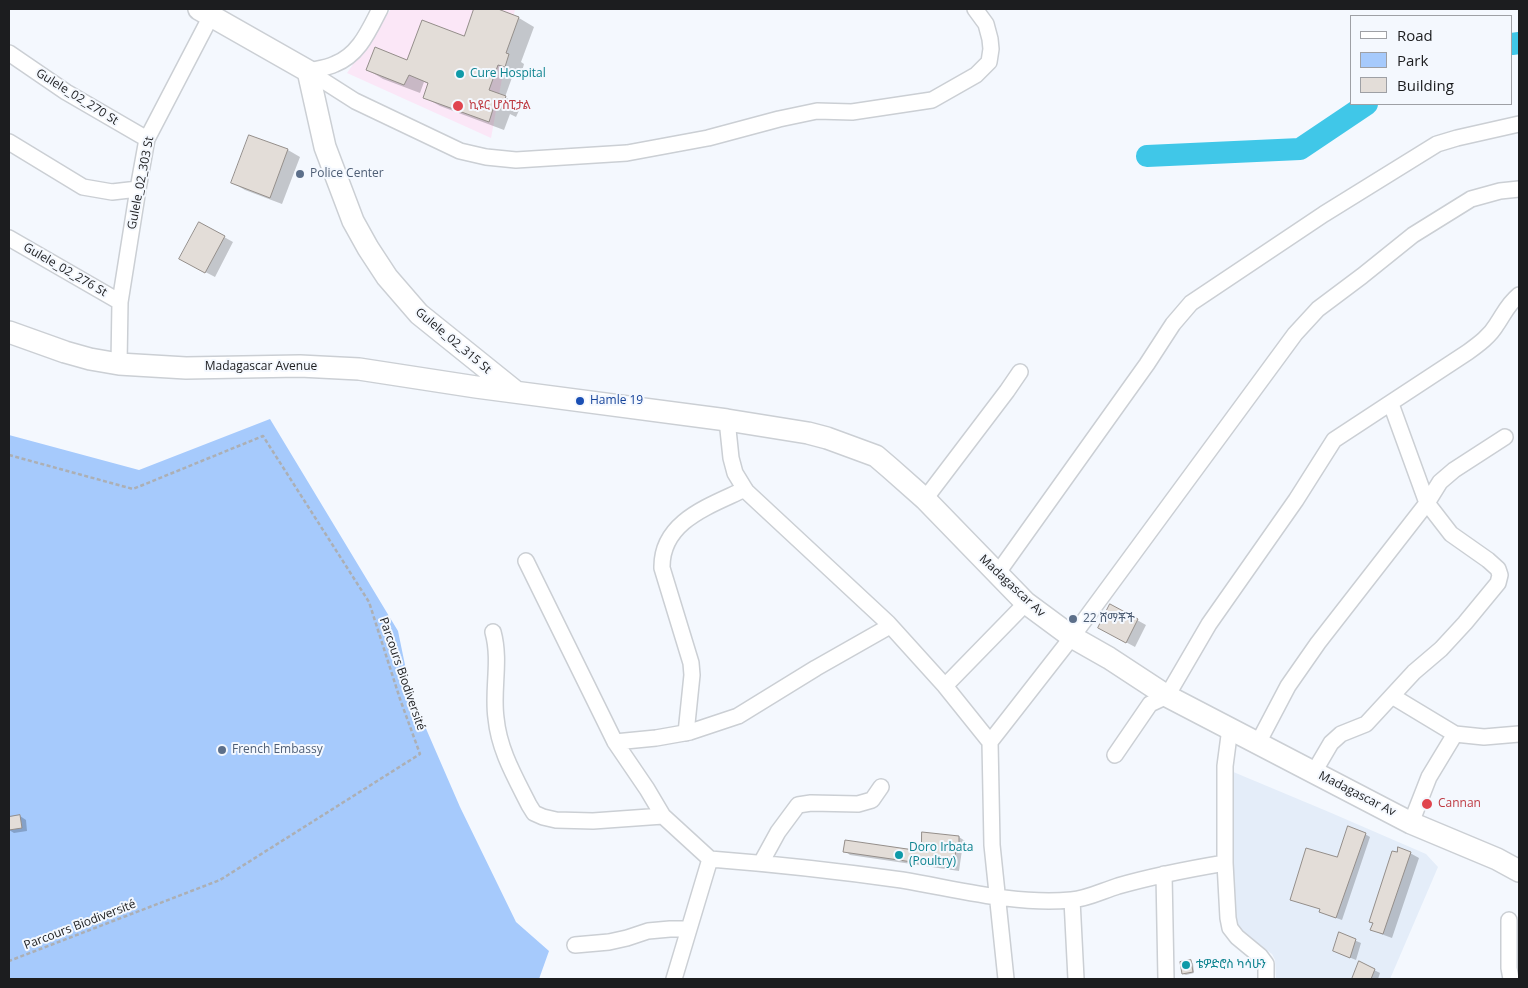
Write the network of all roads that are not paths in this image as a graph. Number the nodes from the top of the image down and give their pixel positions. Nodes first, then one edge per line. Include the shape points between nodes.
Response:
1 (380, 9) edge
2 (975, 9) edge
3 (205, 12) edge
4 (9, 53) edge
5 (308, 71) junction
6 (1519, 124) edge
7 (147, 139) junction
8 (9, 142) edge
9 (138, 189) junction
10 (1519, 189) edge
11 (9, 238) edge
12 (1519, 295) edge
13 (120, 302) junction
14 (9, 332) edge
15 (119, 364) junction
16 (1020, 372) dead end
17 (516, 392) junction
18 (1391, 404) junction
19 (726, 420) junction
20 (1505, 437) dead end
21 (745, 489) junction
22 (925, 498) junction
23 (1427, 503) junction
24 (526, 561) dead end
25 (997, 574) junction
26 (1026, 603) junction
27 (890, 626) junction
28 (493, 632) dead end
29 (1072, 637) junction
30 (945, 686) junction
31 (1167, 696) junction
32 (1392, 696) junction
33 (1230, 728) junction
34 (686, 733) junction
35 (1455, 734) junction
36 (1519, 734) edge
37 (615, 742) junction
38 (990, 742) junction
39 (1258, 743) junction
40 (1115, 756) dead end
41 (1314, 772) junction
42 (880, 787) dead end
43 (664, 816) junction
44 (1412, 822) junction
45 (710, 859) junction
46 (761, 863) junction
47 (1225, 863) junction
48 (1519, 871) edge
49 (1164, 874) junction
50 (997, 896) junction
51 (1072, 900) junction
52 (1509, 920) dead end
53 (689, 929) junction
54 (575, 944) dead end
55 (674, 979) edge
56 (1006, 979) edge
57 (1076, 979) edge
58 (1166, 979) edge
59 (1266, 979) edge
60 (1511, 979) edge

1 - 5 street via 357,49 336,64
2 - 5 street via 986,24 990,62 976,75 932,100 845,113 817,112 627,154 516,160 460,151 355,101
3 - 5 main road
3 - 7 street, Gulele_02_303 St
4 - 7 street, Gulele_02_270 St via 66,92
5 - 17 main road, Gulele_02_315 St via 325,148 353,221 368,248 387,277 419,314
6 - 25 street via 1436,144 1191,303
7 - 9 street, Gulele_02_303 St
8 - 9 street via 83,187 112,192
9 - 13 street, Gulele_02_303 St
10 - 29 street via 1471,199 1414,234 1318,309 1295,334
11 - 13 street, Gulele_02_276 St
12 - 18 street via 1510,302 1486,338
13 - 15 street, Gulele_02_303 St
14 - 15 main road, Madagascar Avenue via 65,352
15 - 17 main road, Madagascar Avenue via 186,368 300,366 359,370
16 - 22 street
17 - 19 main road, Madagascar Av
18 - 23 street
18 - 31 street via 1334,440 1209,624
19 - 21 street via 735,473
19 - 22 main road, Madagascar Av via 808,433 876,456
20 - 23 street via 1454,470 1440,482
21 - 27 street
21 - 34 street via 690,516 673,534 662,557 662,568 691,663
22 - 25 main road, Madagascar Av
23 - 32 street via 1452,534 1488,560 1500,575 1498,583 1465,623
23 - 39 street via 1318,643 1288,686
24 - 37 street
25 - 26 main road, Madagascar Av
26 - 29 main road, Madagascar Av
26 - 30 street
27 - 30 street
27 - 34 street via 738,716
28 - 43 street via 497,675 495,717 502,750 534,812 556,820
29 - 31 main road, Madagascar Av
29 - 38 street
30 - 38 street
31 - 33 main road, Madagascar Av
31 - 40 street via 1150,704
32 - 35 street
32 - 41 street via 1366,724 1341,734 1331,743
33 - 39 main road, Madagascar Av
33 - 47 street via 1225,766
34 - 37 street
35 - 36 street via 1484,737
35 - 44 street via 1429,777
37 - 43 street
38 - 50 street via 992,845
39 - 41 main road, Madagascar Av
41 - 44 main road, Madagascar Av
42 - 46 street via 872,800 858,804 811,803 798,806 778,832
43 - 45 street
44 - 48 main road, Madagascar Av
45 - 46 street
45 - 53 street
46 - 50 street
47 - 49 street
47 - 59 street via 1230,928 1266,964
49 - 51 street
49 - 58 street
50 - 51 street
50 - 56 street
51 - 57 street
52 - 60 street
53 - 54 street via 648,931 609,942
53 - 55 street

